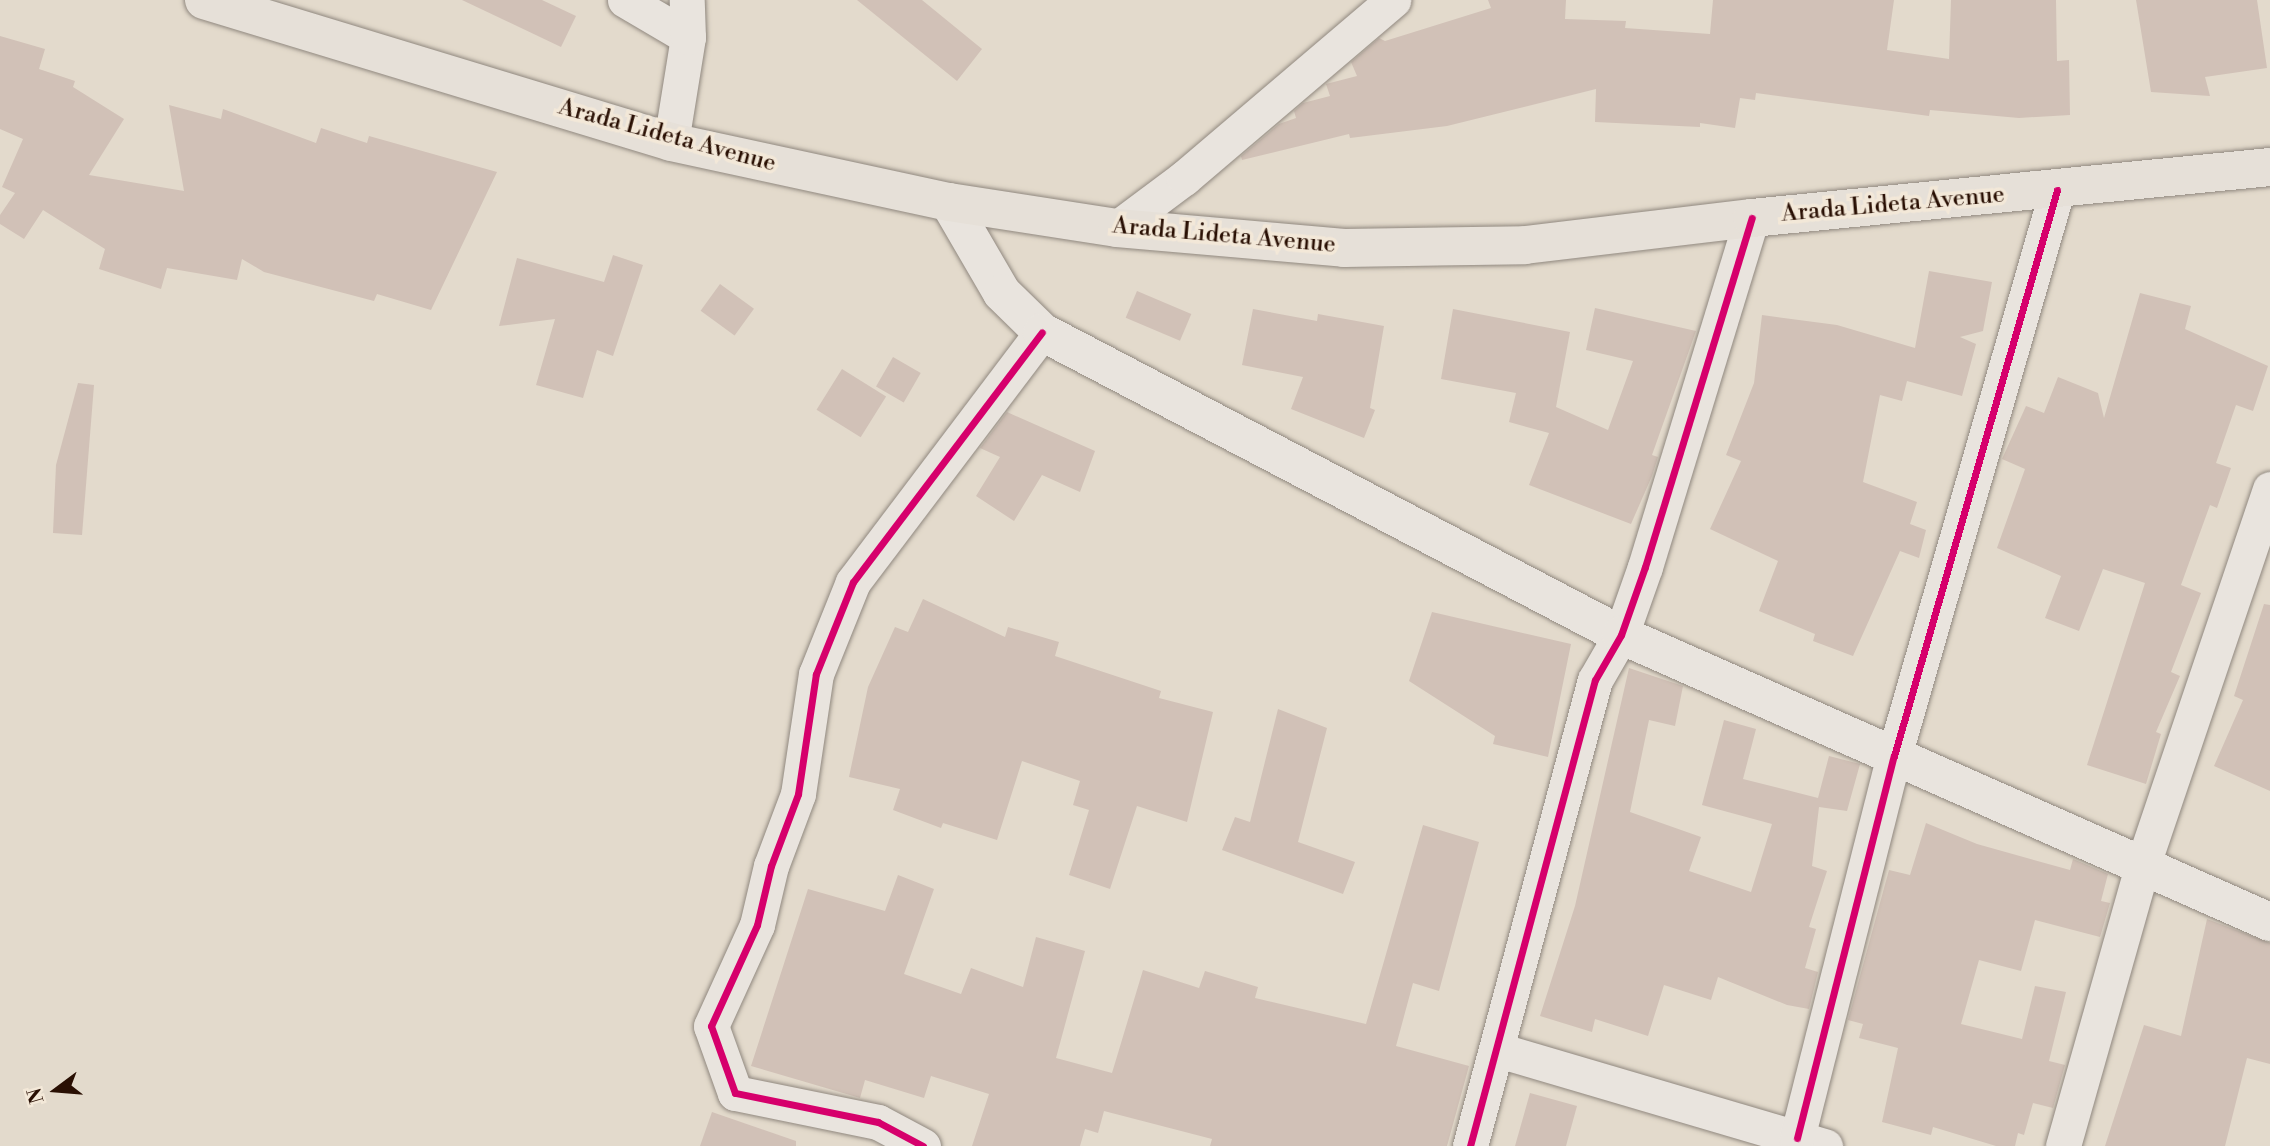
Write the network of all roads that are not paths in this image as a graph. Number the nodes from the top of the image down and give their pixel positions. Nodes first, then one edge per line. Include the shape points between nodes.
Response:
1 (204, 0) edge
2 (625, 0) edge
3 (687, 0) edge
4 (1393, 0) edge
5 (688, 37) junction
6 (671, 142) junction
7 (2270, 167) edge
8 (2057, 190) junction
9 (949, 202) junction
10 (1752, 218) junction
11 (1117, 228) junction
12 (1042, 332) junction
13 (2270, 489) edge
14 (2260, 550) edge
15 (1621, 635) junction
16 (1894, 756) junction
17 (2142, 867) junction
18 (2270, 922) edge
19 (1498, 1050) junction
20 (1811, 1142) edge
21 (923, 1146) edge
22 (1470, 1146) edge
23 (2063, 1146) edge

1 - 6 highway, Arada Lideta Avenue
2 - 5 street
3 - 5 street
4 - 11 street via 1184,178
5 - 6 street
6 - 9 highway, Arada Lideta Avenue
7 - 8 highway, Arada Lideta Avenue
8 - 10 highway, Arada Lideta Avenue
8 - 16 street
9 - 11 highway, Arada Lideta Avenue
9 - 12 main road via 1002,293
10 - 11 highway, Arada Lideta Avenue via 1525,245 1344,248
10 - 15 street
12 - 15 main road
12 - 21 street via 853,582 817,674 798,794 771,866 757,925 711,1026 735,1093 878,1122
13 - 14 street
14 - 17 street
15 - 16 main road
15 - 19 street via 1595,680
16 - 17 main road
16 - 20 street
17 - 18 main road
17 - 23 street
19 - 20 street
19 - 22 street

